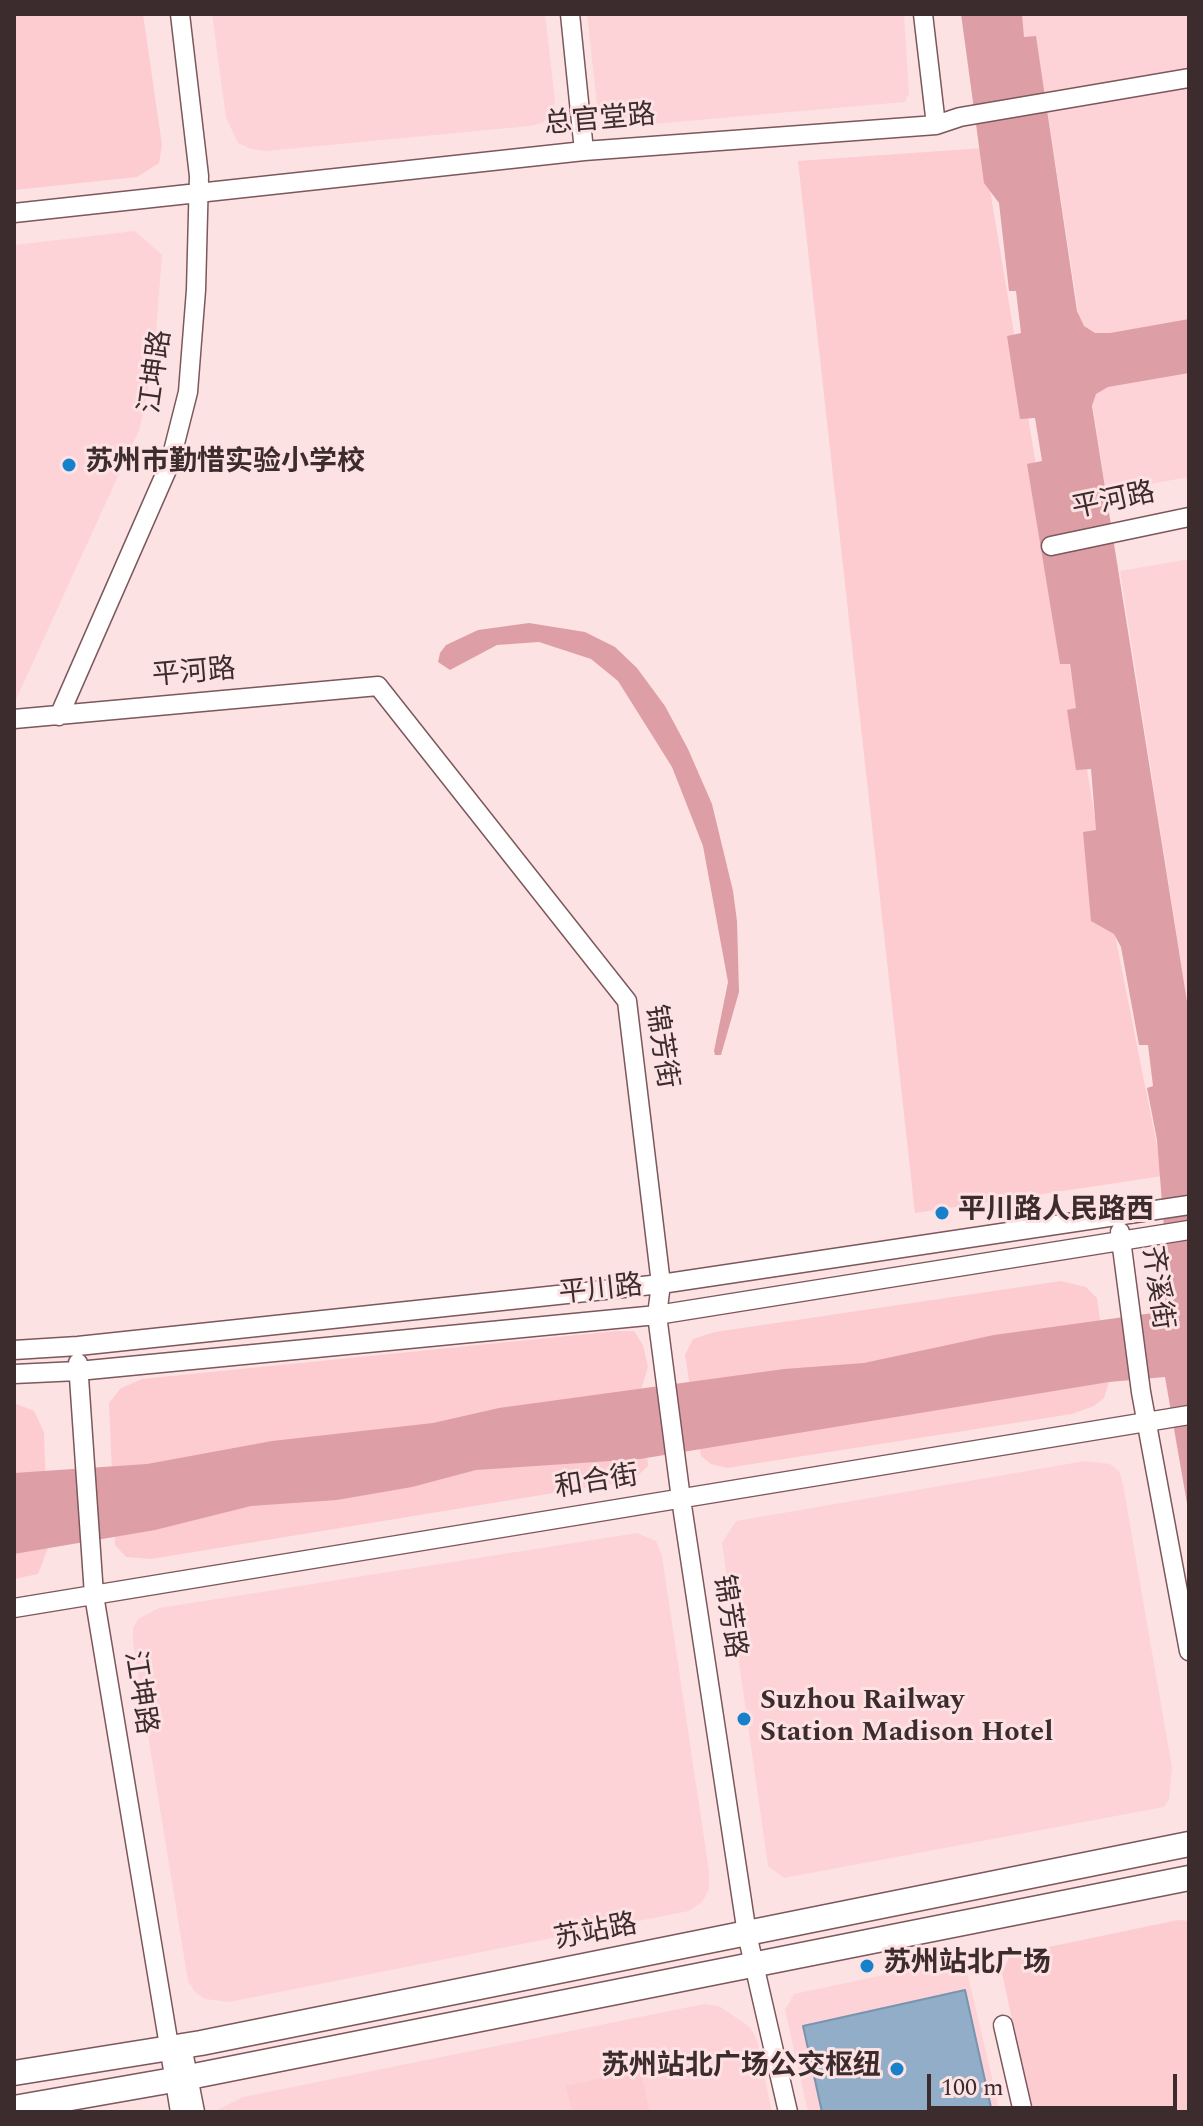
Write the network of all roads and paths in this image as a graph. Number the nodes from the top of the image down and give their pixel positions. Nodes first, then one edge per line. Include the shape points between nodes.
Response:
1 (180, 14) edge
2 (570, 14) edge
3 (923, 14) edge
4 (1189, 78) edge
5 (936, 125) junction
6 (584, 151) junction
7 (198, 194) junction
8 (14, 213) edge
9 (1189, 517) edge
10 (1051, 546) dead end
11 (378, 686) joint
12 (59, 716) junction
13 (14, 719) edge
14 (1189, 1205) edge
15 (1118, 1216) junction
16 (1189, 1230) edge
17 (1120, 1241) junction
18 (661, 1284) junction
19 (657, 1315) junction
20 (78, 1346) junction
21 (14, 1350) edge
22 (78, 1371) junction
23 (14, 1374) edge
24 (1189, 1415) edge
25 (1155, 1421) junction
26 (681, 1499) junction
27 (94, 1595) junction
28 (14, 1608) edge
29 (1189, 1651) edge
30 (1189, 1844) edge
31 (1189, 1878) edge
32 (747, 1934) junction
33 (754, 1966) junction
34 (1003, 2025) dead end
35 (175, 2046) junction
36 (14, 2073) edge
37 (181, 2079) junction
38 (14, 2108) edge
39 (180, 2112) edge
40 (195, 2112) edge
41 (788, 2112) edge
42 (1023, 2112) edge

1 - 7 street, 江坤路
2 - 6 street
3 - 5 street
4 - 5 street, 总官堂路
5 - 6 street, 总官堂路
6 - 7 street, 总官堂路
7 - 8 street, 总官堂路
7 - 12 street, 江坤路 via 188,392 170,463
9 - 10 street, 平河路
11 - 12 street, 平河路
11 - 18 street, 锦芳街 via 627,1001
12 - 13 street, 平河路
14 - 15 street, 平川路
15 - 17 street, 齐溪街
15 - 18 street, 平川路
16 - 17 street, 平川路
17 - 19 street, 平川路
17 - 25 street, 齐溪街 via 1141,1392
18 - 19 street, 锦芳街
18 - 20 street, 平川路
19 - 22 street, 平川路
19 - 26 street, 锦芳街
20 - 21 street, 平川路
20 - 22 street, 江坤路
22 - 23 street, 平川路
22 - 27 street, 江坤路
24 - 25 street, 和合街
25 - 26 street, 和合街
25 - 29 street, 齐溪街
26 - 27 street, 和合街
26 - 32 street, 锦芳路
27 - 28 street, 和合街
27 - 35 street, 江坤路
30 - 32 main road, 苏站路
31 - 33 main road
32 - 33 street, 锦芳路
32 - 35 main road, 苏站路
33 - 37 main road
33 - 41 street, 锦芳路
34 - 42 street
35 - 36 main road, 苏站路
35 - 37 street, 江坤路
37 - 38 main road
37 - 39 street
37 - 40 street

